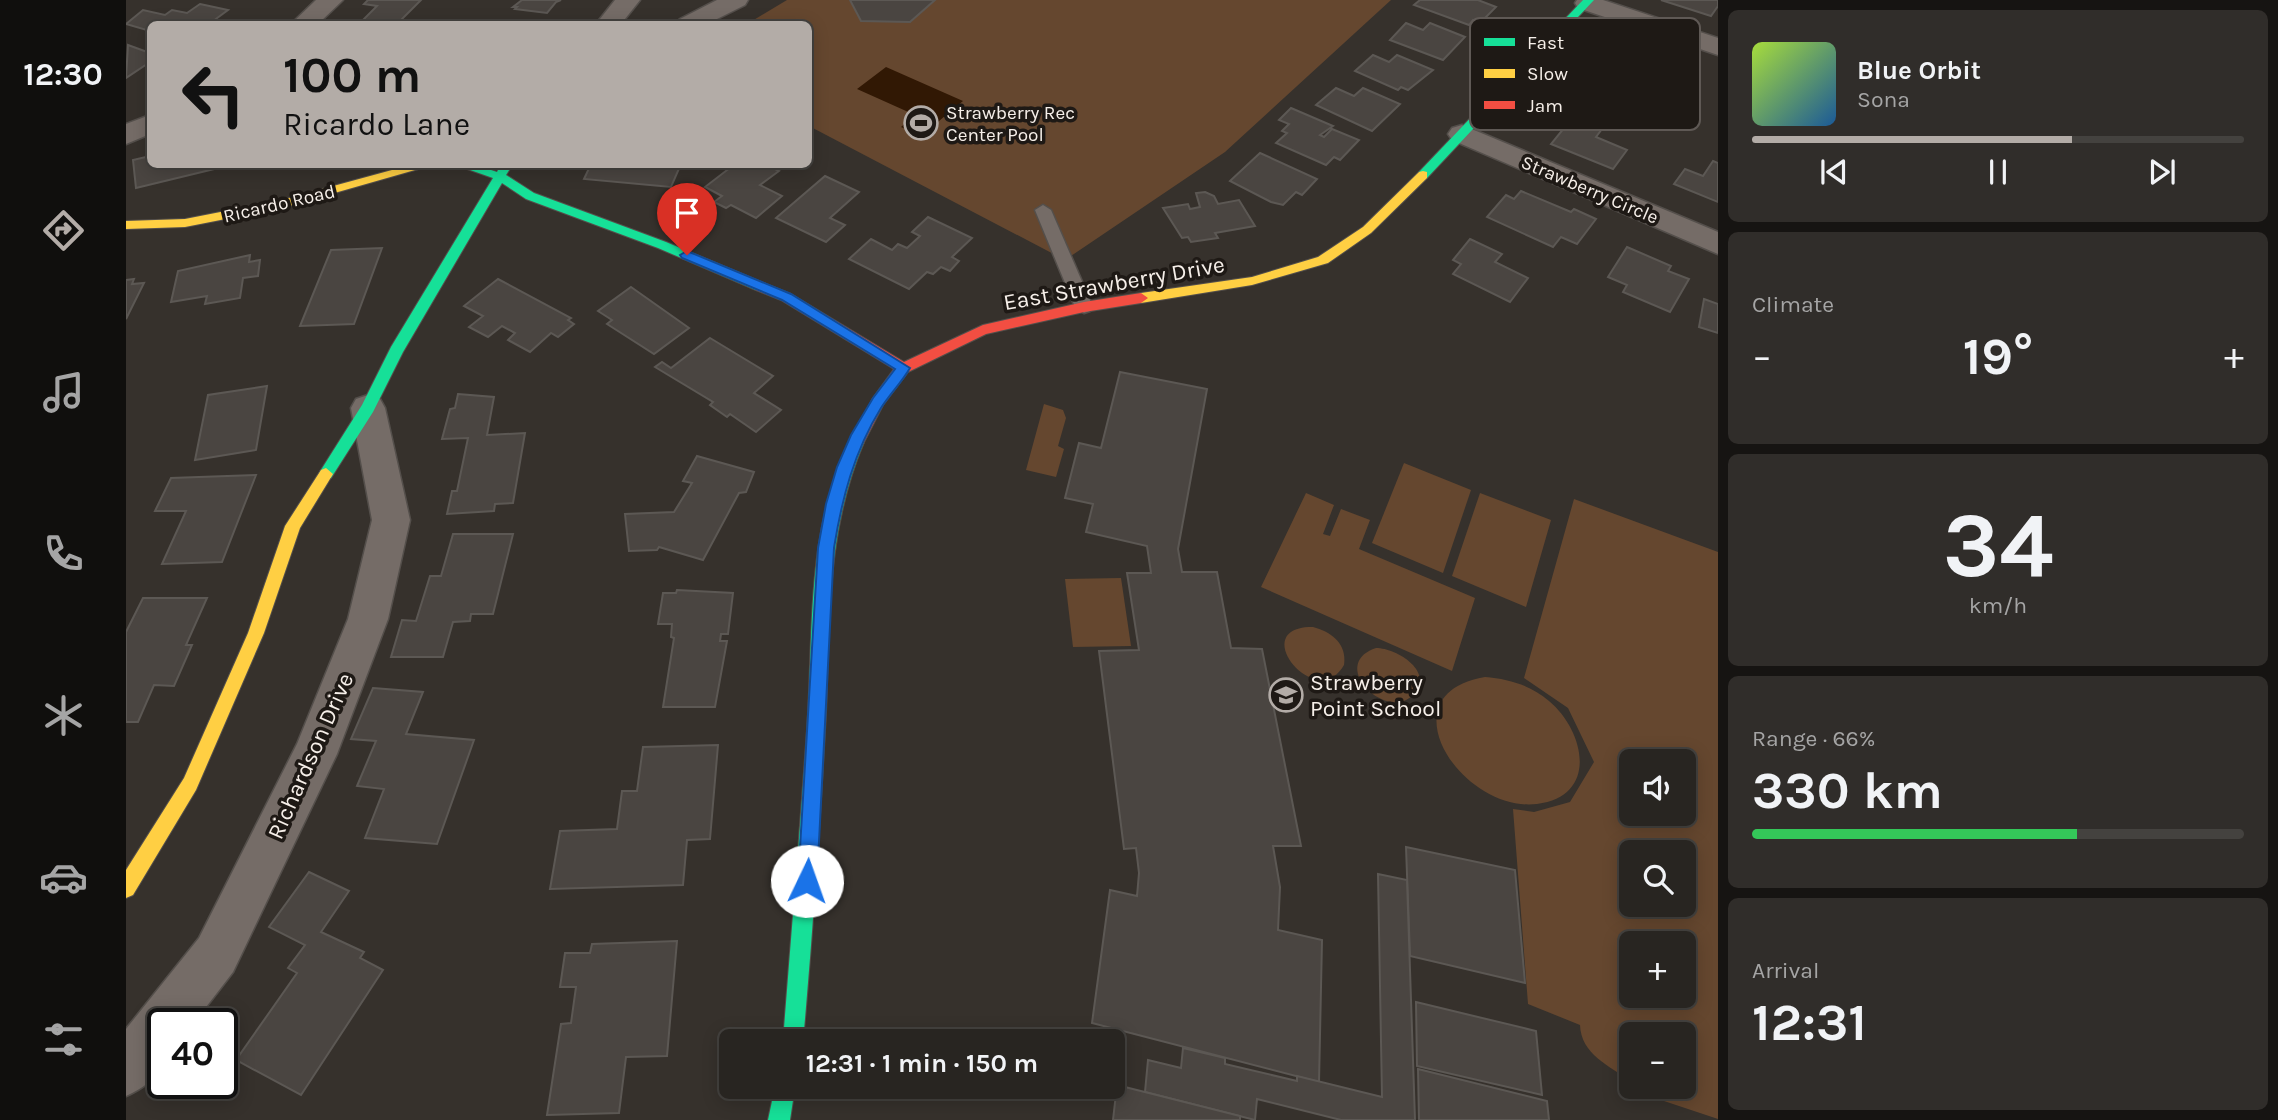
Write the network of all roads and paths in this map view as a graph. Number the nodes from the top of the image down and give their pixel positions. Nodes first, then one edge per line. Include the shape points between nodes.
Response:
1 (331, 0) edge
2 (628, 0) edge
3 (736, 0) edge
4 (1588, 1) edge
5 (1572, 18) edge
6 (1636, 18) edge
7 (306, 21) edge
8 (610, 21) edge
9 (695, 21) edge
10 (1700, 41) edge
11 (1718, 47) edge
12 (147, 124) edge
13 (1470, 126) edge
14 (1462, 134) junction
15 (126, 135) edge
16 (415, 168) edge
17 (508, 169) edge
18 (1043, 210) dead end
19 (126, 225) edge
20 (1718, 244) edge
21 (1084, 307) junction
22 (903, 368) junction
23 (368, 408) junction
24 (126, 888) edge
25 (794, 1029) edge
26 (126, 1070) edge
27 (783, 1099) edge
28 (779, 1120) edge

1 - 7 street
2 - 8 street
3 - 9 street
4 - 5 street, East Strawberry Drive
4 - 6 street
10 - 11 street
12 - 15 street
13 - 14 street, East Strawberry Drive
14 - 20 street, Strawberry Circle
14 - 21 street, East Strawberry Drive via 1367,230 1322,260 1252,281
16 - 19 street, Ricardo Road via 282,204 185,223
17 - 22 street via 530,196 786,297
17 - 23 street via 396,351
18 - 21 lane
21 - 22 street, East Strawberry Drive via 983,330
22 - 25 street, East Strawberry Drive via 878,402 844,467 826,548
23 - 24 street via 293,526 256,633 190,784
23 - 26 street, Richardson Drive via 390,520 369,619 315,754 216,955
27 - 28 street

